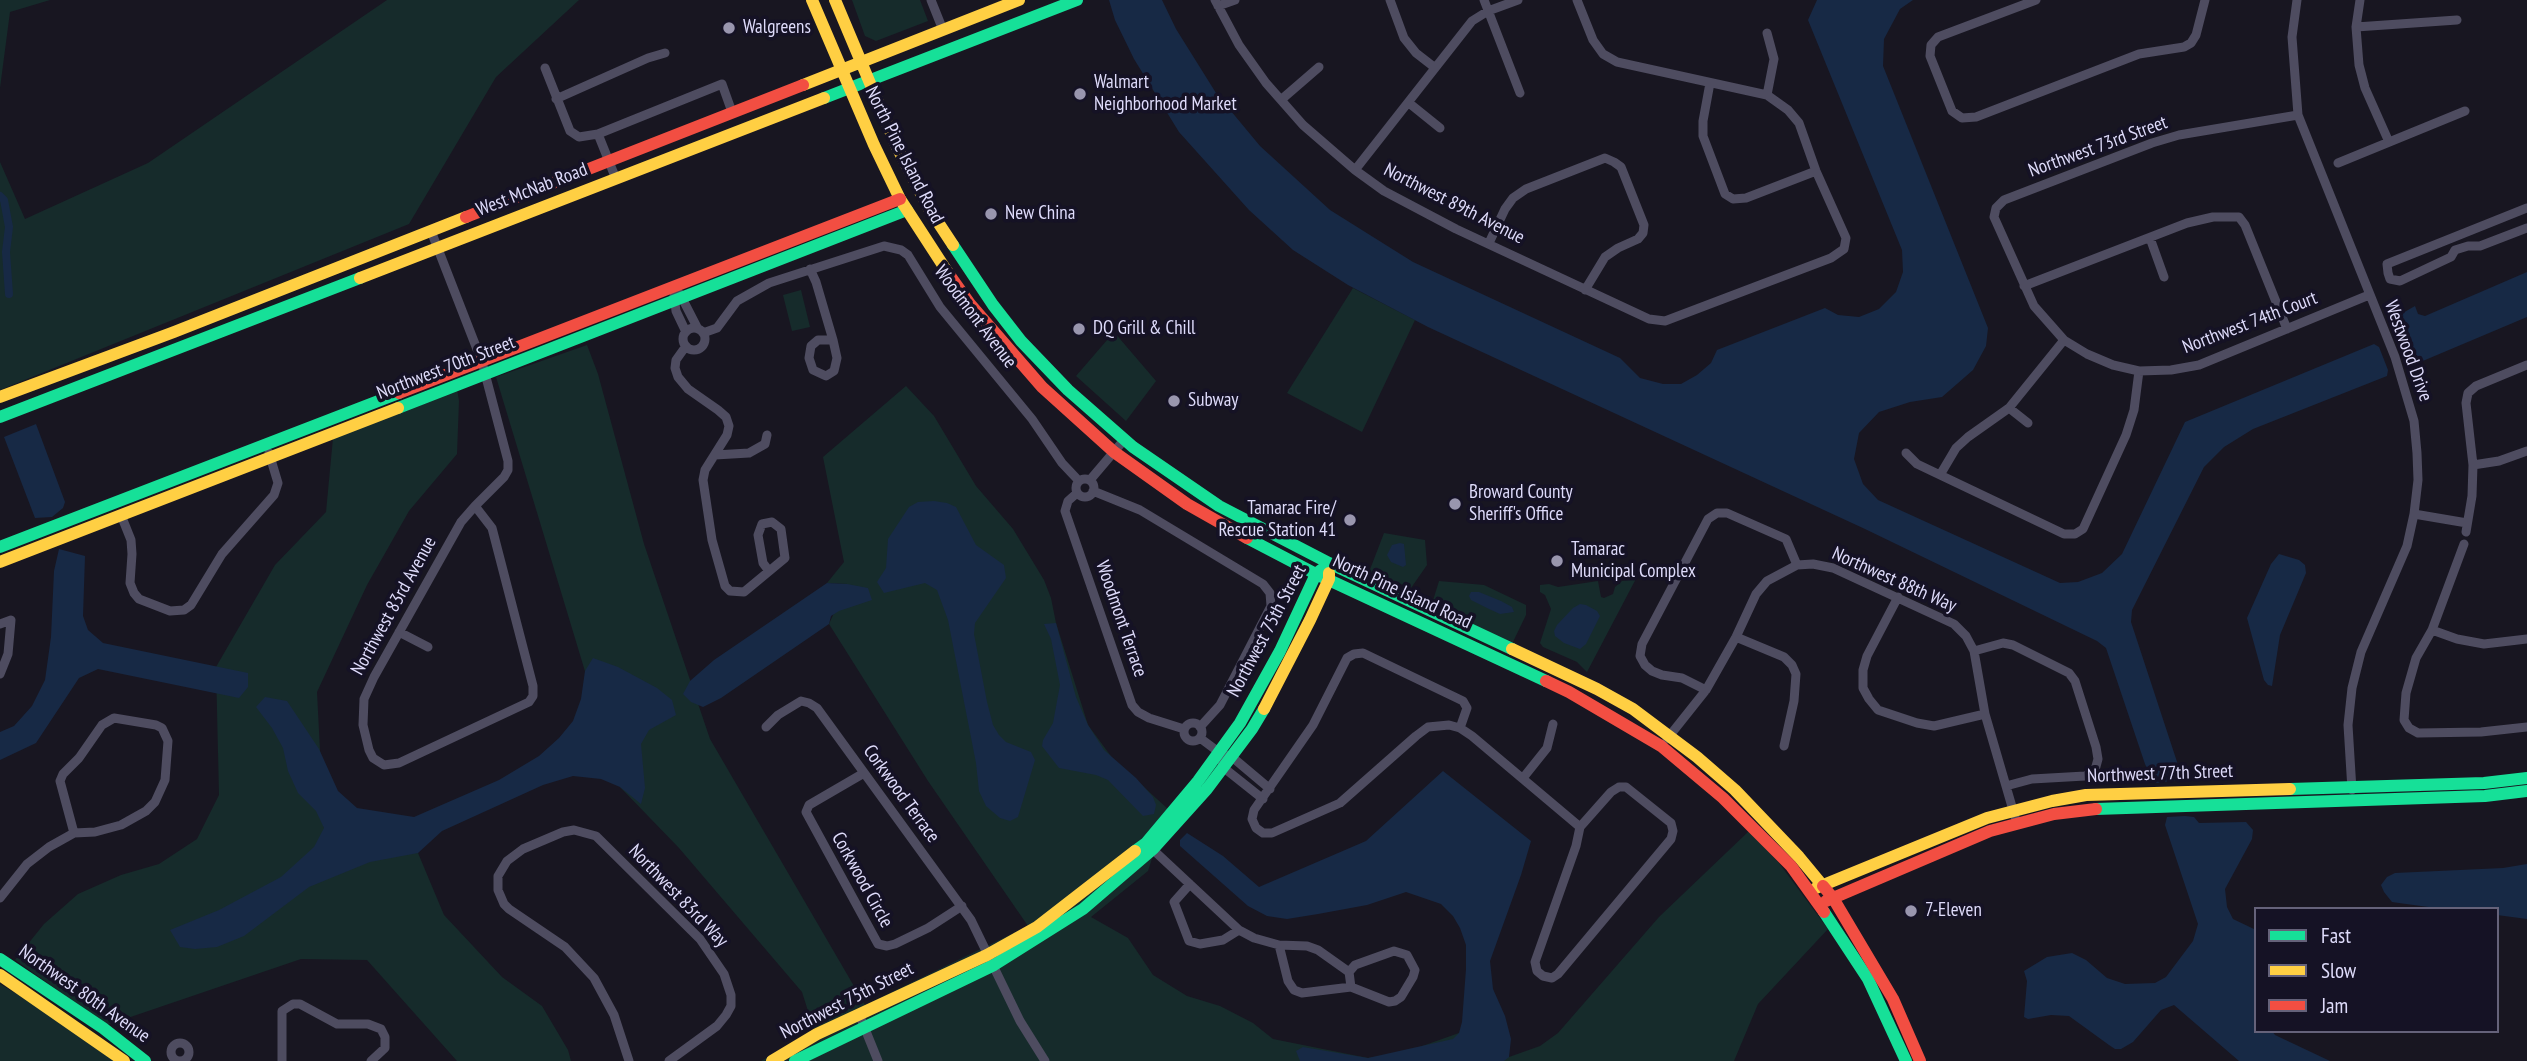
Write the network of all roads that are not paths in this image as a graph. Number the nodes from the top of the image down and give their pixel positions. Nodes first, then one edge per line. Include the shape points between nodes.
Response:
1 (812, 0) edge
2 (835, 0) edge
3 (931, 0) edge
4 (1019, 0) edge
5 (1077, 0) edge
6 (1235, 0) edge
7 (1390, 0) edge
8 (1484, 0) edge
9 (1518, 0) edge
10 (1577, 0) edge
11 (2036, 0) edge
12 (2205, 0) edge
13 (2297, 0) edge
14 (2360, 0) edge
15 (1217, 3) edge
16 (1488, 11) junction
17 (2457, 20) dead end
18 (2356, 27) junction
19 (943, 30) junction
20 (1767, 33) dead end
21 (665, 53) dead end
22 (861, 61) junction
23 (1319, 66) dead end
24 (1434, 67) junction
25 (545, 68) dead end
26 (841, 69) junction
27 (869, 81) junction
28 (1710, 83) junction
29 (849, 88) junction
30 (1520, 93) dead end
31 (1767, 95) junction
32 (556, 99) junction
33 (1282, 99) junction
34 (1409, 103) junction
35 (732, 111) junction
36 (2465, 111) dead end
37 (2298, 115) junction
38 (1440, 128) dead end
39 (598, 134) junction
40 (2389, 142) junction
41 (609, 162) junction
42 (2339, 163) dead end
43 (1355, 170) junction
44 (1816, 171) junction
45 (616, 179) junction
46 (903, 205) junction
47 (1996, 208) joint
48 (2527, 208) edge
49 (2527, 228) edge
50 (431, 230) junction
51 (2150, 238) junction
52 (1489, 243) junction
53 (437, 247) junction
54 (810, 268) junction
55 (2165, 277) dead end
56 (2024, 286) junction
57 (1585, 290) junction
58 (677, 295) junction
59 (2369, 295) junction
60 (2287, 329) junction
61 (701, 331) junction
62 (686, 332) junction
63 (833, 340) dead end
64 (2064, 340) junction
65 (686, 346) junction
66 (2527, 365) edge
67 (483, 367) junction
68 (2139, 372) junction
69 (0, 397) edge
70 (2009, 408) junction
71 (0, 417) edge
72 (2028, 423) dead end
73 (766, 435) dead end
74 (1124, 440) junction
75 (268, 451) junction
76 (2527, 451) edge
77 (1114, 452) junction
78 (1906, 453) dead end
79 (715, 455) junction
80 (2473, 465) junction
81 (1940, 475) junction
82 (1090, 480) junction
83 (1079, 481) junction
84 (1093, 491) junction
85 (1077, 493) junction
86 (475, 506) junction
87 (2414, 514) junction
88 (121, 515) junction
89 (2463, 544) dead end
90 (0, 547) edge
91 (0, 562) edge
92 (1329, 563) junction
93 (1797, 565) junction
94 (769, 571) junction
95 (1316, 573) junction
96 (1329, 579) junction
97 (1898, 597) junction
98 (0, 624) edge
99 (2432, 630) junction
100 (399, 632) junction
101 (1736, 637) junction
102 (2527, 639) edge
103 (428, 647) dead end
104 (1975, 652) junction
105 (0, 674) edge
106 (1706, 690) junction
107 (1985, 714) junction
108 (1553, 724) dead end
109 (766, 727) dead end
110 (1200, 727) junction
111 (2527, 727) edge
112 (1460, 728) junction
113 (1184, 729) junction
114 (1200, 738) junction
115 (1665, 741) junction
116 (1784, 746) dead end
117 (1225, 759) junction
118 (864, 773) junction
119 (1523, 778) junction
120 (2527, 778) edge
121 (2006, 786) junction
122 (1270, 789) junction
123 (2527, 791) edge
124 (2353, 793) junction
125 (1263, 799) junction
126 (2015, 816) junction
127 (1580, 827) junction
128 (74, 833) junction
129 (1150, 846) junction
130 (1899, 854) junction
131 (1906, 866) junction
132 (1190, 884) junction
133 (1823, 885) junction
134 (1810, 890) junction
135 (0, 898) edge
136 (1833, 898) junction
137 (1819, 904) junction
138 (961, 906) junction
139 (1239, 930) junction
140 (1279, 946) junction
141 (0, 959) edge
142 (991, 960) junction
143 (1349, 971) junction
144 (0, 975) edge
145 (1351, 987) junction
146 (862, 1020) junction
147 (124, 1061) edge
148 (145, 1061) edge
149 (282, 1061) edge
150 (371, 1061) edge
151 (629, 1061) edge
152 (669, 1061) edge
153 (772, 1061) edge
154 (795, 1061) edge
155 (878, 1061) edge
156 (1045, 1061) edge
157 (1906, 1061) edge
158 (1920, 1061) edge

1 - 26 main road, North Pine Island Road
2 - 22 main road, North Pine Island Road
3 - 19 street
4 - 19 main road, West McNab Road
5 - 27 main road, West McNab Road
6 - 15 street
7 - 24 street via 1405,38
8 - 16 street
9 - 16 street
10 - 28 street via 1603,54 1617,62
11 - 12 street via 1938,37 1930,45 1930,57 1952,111 1962,118 1976,117 2139,54 2184,47 2196,35
13 - 37 street, Westwood Drive via 2292,37
14 - 18 street
15 - 33 street, Northwest 89th Avenue via 1239,45
16 - 24 street via 1472,22
16 - 30 street
17 - 18 street
18 - 40 street via 2365,88
19 - 22 main road, West McNab Road
20 - 31 street via 1774,59
21 - 32 street
22 - 26 main road, West McNab Road
22 - 27 main road, North Pine Island Road
23 - 33 street
24 - 34 street
25 - 32 street
26 - 29 main road, North Pine Island Road
26 - 35 main road, West McNab Road
27 - 29 main road, West McNab Road
27 - 74 main road, North Pine Island Road via 928,207 993,305 1068,390
28 - 31 street
28 - 44 street via 1703,136 1725,194 1746,198
29 - 45 main road, West McNab Road
29 - 46 main road, North Pine Island Road
31 - 44 street via 1799,123
32 - 39 street via 570,131 579,137
33 - 43 street, Northwest 89th Avenue via 1303,125
34 - 38 street
34 - 43 street
35 - 39 street via 722,83
35 - 41 main road, West McNab Road
36 - 40 street
37 - 47 street, Northwest 73rd Street via 2152,143 2004,200
37 - 59 street, Westwood Drive
39 - 41 street
40 - 42 street
41 - 45 street
41 - 50 main road, West McNab Road
43 - 52 street, Northwest 89th Avenue via 1419,211
44 - 57 street, Northwest 89th Avenue via 1846,239 1844,249 1831,258 1665,321 1649,320
45 - 53 main road, West McNab Road
46 - 58 main road, Northwest 70th Street
46 - 77 main road, North Pine Island Road via 948,275 1004,346
47 - 56 street, Northwest 74th Court via 1994,217
48 - 49 street via 2387,264 2390,279 2400,281 2451,257 2455,250
50 - 53 street
50 - 69 main road, West McNab Road
51 - 55 street
51 - 56 street
51 - 60 street via 2186,223 2239,217
52 - 57 street, Northwest 89th Avenue
52 - 57 street via 1505,209 1526,189 1605,158 1614,162 1621,167 1643,233 1605,257
53 - 67 street
53 - 71 main road, West McNab Road
54 - 61 street, Woodmont Avenue via 750,292 737,301 717,328
54 - 63 street
54 - 83 street, Woodmont Avenue via 884,246 908,255 940,307
56 - 64 street, Northwest 74th Court via 2034,306
58 - 61 street
58 - 62 street
58 - 67 main road, Northwest 70th Street
59 - 60 street, Northwest 74th Court
59 - 87 street, Westwood Drive via 2395,357 2414,421 2418,480
60 - 68 street, Northwest 74th Court via 2199,365
61 - 62 street
61 - 65 street via 704,343 699,349
62 - 65 street
64 - 68 street, Northwest 74th Court via 2087,354
64 - 70 street
65 - 79 street via 676,360 678,377 719,410 729,426
66 - 80 street via 2468,393
67 - 75 main road, Northwest 70th Street
67 - 86 street, Northwest 83rd Avenue via 508,470
68 - 81 street via 2126,435 2083,529 2075,534 2064,534
70 - 72 street
70 - 81 street via 1956,448
73 - 79 street via 765,444 749,453
74 - 77 street
74 - 92 main road, North Pine Island Road via 1219,506
75 - 88 main road, Northwest 70th Street
75 - 88 street via 278,483 274,495 222,554 184,610 170,611 134,593 131,540
75 - 90 main road, Northwest 70th Street
76 - 80 street
77 - 82 street
77 - 95 main road, North Pine Island Road via 1187,504
78 - 81 street
79 - 94 street via 705,470 703,488 725,586 744,592
80 - 87 street via 2467,527
82 - 83 street
82 - 84 street
83 - 85 street
84 - 85 street via 1087,497
84 - 110 street via 1140,510 1263,584 1270,593 1271,606 1220,705
85 - 113 street, Woodmont Terrace via 1065,511 1132,705 1149,718
86 - 100 street, Northwest 83rd Avenue via 455,531
86 - 100 street, Northwest 83rd Avenue via 492,528 533,696 529,702 399,763 384,765 369,750 363,725 364,699
87 - 124 street, Westwood Drive via 2407,547 2361,652 2352,688 2348,725
88 - 91 main road, Northwest 70th Street
89 - 99 street
92 - 95 main road, Northwest 75th Street
92 - 96 main road, Northwest 75th Street
92 - 115 main road, North Pine Island Road via 1597,689 1633,709
93 - 97 street, Northwest 88th Way via 1833,568
93 - 101 street via 1767,581
93 - 106 street via 1786,539 1727,513 1708,519 1642,644 1640,656 1652,671
94 - 94 street via 758,535 762,524 772,522 781,529 785,558
95 - 96 main road, North Pine Island Road
95 - 117 main road, Northwest 75th Street
96 - 115 main road, North Pine Island Road
96 - 117 main road, Northwest 75th Street via 1272,695
97 - 104 street, Northwest 88th Way via 1955,624
97 - 107 street via 1863,670 1863,688 1878,710 1934,726
98 - 105 street via 11,620 8,654
99 - 102 street via 2484,644
99 - 111 street via 2416,658 2406,693 2404,720 2409,728 2418,733
100 - 103 street
101 - 106 street
101 - 116 street via 1784,657 1796,674
104 - 107 street, Northwest 88th Way
104 - 121 street via 2003,643 2013,645 2070,673 2096,747 2095,770 2085,776 2032,779
106 - 115 street
107 - 121 street, Northwest 88th Way
108 - 119 street via 1547,748
109 - 118 street, Corkwood Terrace via 793,704 809,703
110 - 113 street via 1190,724
110 - 114 street
112 - 119 street
112 - 122 street via 1467,708 1463,701 1363,653 1354,654 1347,657 1313,725
112 - 125 street via 1428,727 1340,803 1272,833 1263,833 1252,819
113 - 114 street via 1188,740
114 - 117 street
115 - 133 main road, North Pine Island Road via 1735,790
115 - 134 main road, North Pine Island Road
117 - 122 street
117 - 125 street
117 - 129 main road, Northwest 75th Street
118 - 138 street, Corkwood Terrace
118 - 138 street, Corkwood Circle via 809,805 806,812 878,944 895,944
119 - 127 street
120 - 124 main road, Northwest 77th Street
121 - 126 street, Northwest 88th Way
122 - 125 street
123 - 124 main road, Northwest 77th Street via 2484,796
124 - 126 main road, Northwest 77th Street via 2086,795
126 - 130 main road, Northwest 77th Street via 1987,818
126 - 131 main road, Northwest 77th Street
127 - 127 street via 1535,962 1537,971 1552,978 1671,839 1673,831 1671,823 1619,787
128 - 128 street via 60,781 102,725 114,718 162,729 168,741 165,780 155,802 121,825
128 - 135 street via 27,864
129 - 132 street
129 - 142 main road, Northwest 75th Street
130 - 131 main road
130 - 133 main road, Northwest 77th Street
131 - 136 main road, Northwest 77th Street
132 - 139 street
132 - 139 street via 1174,902 1189,941 1223,940
133 - 134 main road, Northwest 77th Street
133 - 136 main road, North Pine Island Road
134 - 137 main road, North Pine Island Road
136 - 137 main road, Northwest 77th Street
136 - 158 main road, North Pine Island Road via 1893,999
137 - 157 main road, North Pine Island Road via 1868,979
138 - 142 street, Corkwood Terrace
139 - 140 street
140 - 143 street via 1307,946
140 - 145 street via 1294,990
141 - 148 main road, Northwest 80th Avenue
142 - 146 main road, Northwest 75th Street
142 - 156 street, Corkwood Terrace
143 - 145 street
143 - 145 street via 1394,951 1408,955 1415,970 1395,1001
144 - 147 main road, Northwest 80th Avenue
146 - 153 main road, Northwest 75th Street via 817,1034
146 - 154 main road, Northwest 75th Street
146 - 155 street
149 - 150 street via 282,1011 300,1004 337,1024 368,1024 381,1030 385,1048
151 - 152 street, Northwest 83rd Way via 614,1015 594,978 565,947 509,909 500,897 501,869 514,855 554,835 574,830 596,836 700,939 724,974 731,1006 717,1026

